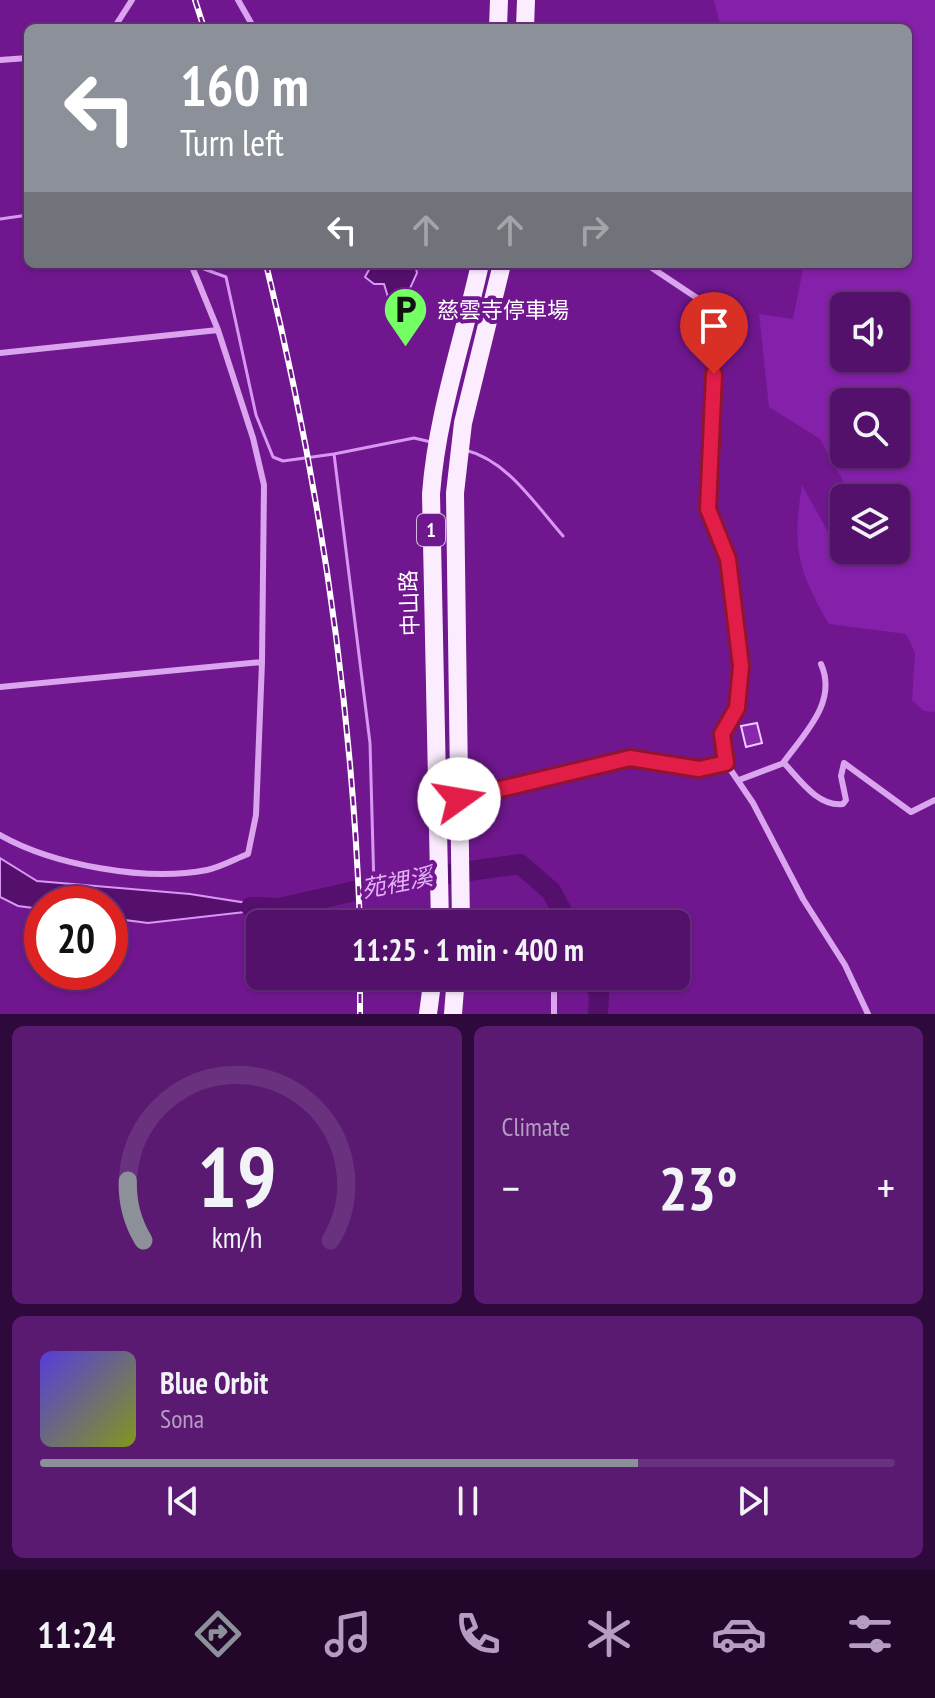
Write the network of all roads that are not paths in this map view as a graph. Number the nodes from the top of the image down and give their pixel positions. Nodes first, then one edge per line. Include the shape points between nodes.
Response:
1 (132, 0) edge
2 (238, 0) edge
3 (499, 0) edge
4 (526, 0) edge
5 (117, 24) edge
6 (252, 24) edge
7 (498, 24) edge
8 (525, 24) edge
9 (24, 58) edge
10 (0, 60) edge
11 (193, 268) edge
12 (479, 268) edge
13 (502, 268) edge
14 (652, 268) edge
15 (218, 330) junction
16 (0, 353) edge
17 (262, 662) junction
18 (821, 664) dead end
19 (0, 687) edge
20 (726, 763) junction
21 (783, 763) junction
22 (739, 780) junction
23 (459, 799) junction
24 (935, 800) edge
25 (436, 802) junction
26 (0, 835) edge
27 (440, 910) edge
28 (461, 910) edge
29 (431, 990) edge
30 (455, 990) edge
31 (554, 990) edge
32 (428, 1014) edge
33 (453, 1014) edge
34 (554, 1014) edge
35 (868, 1014) edge

1 - 5 lane
2 - 6 lane
3 - 7 main road
4 - 8 main road
9 - 10 lane
11 - 15 lane
12 - 25 main road, 中山路 / 1 via 434,449
13 - 23 main road, 1 via 463,423 455,493
14 - 20 lane via 700,300 714,343 708,509 728,559 741,666 737,708 722,734
15 - 16 lane
15 - 17 lane via 264,485
17 - 19 lane
17 - 26 lane via 256,815 248,854 207,870 136,872 63,862
18 - 21 lane via 829,688
20 - 22 lane
20 - 23 lane via 699,769 630,758
21 - 22 lane
21 - 24 lane via 831,805 846,800 844,763 911,812
22 - 35 lane
23 - 25 lane
23 - 28 main road, 1
25 - 27 main road, 1
29 - 32 main road
30 - 33 main road
31 - 34 lane

